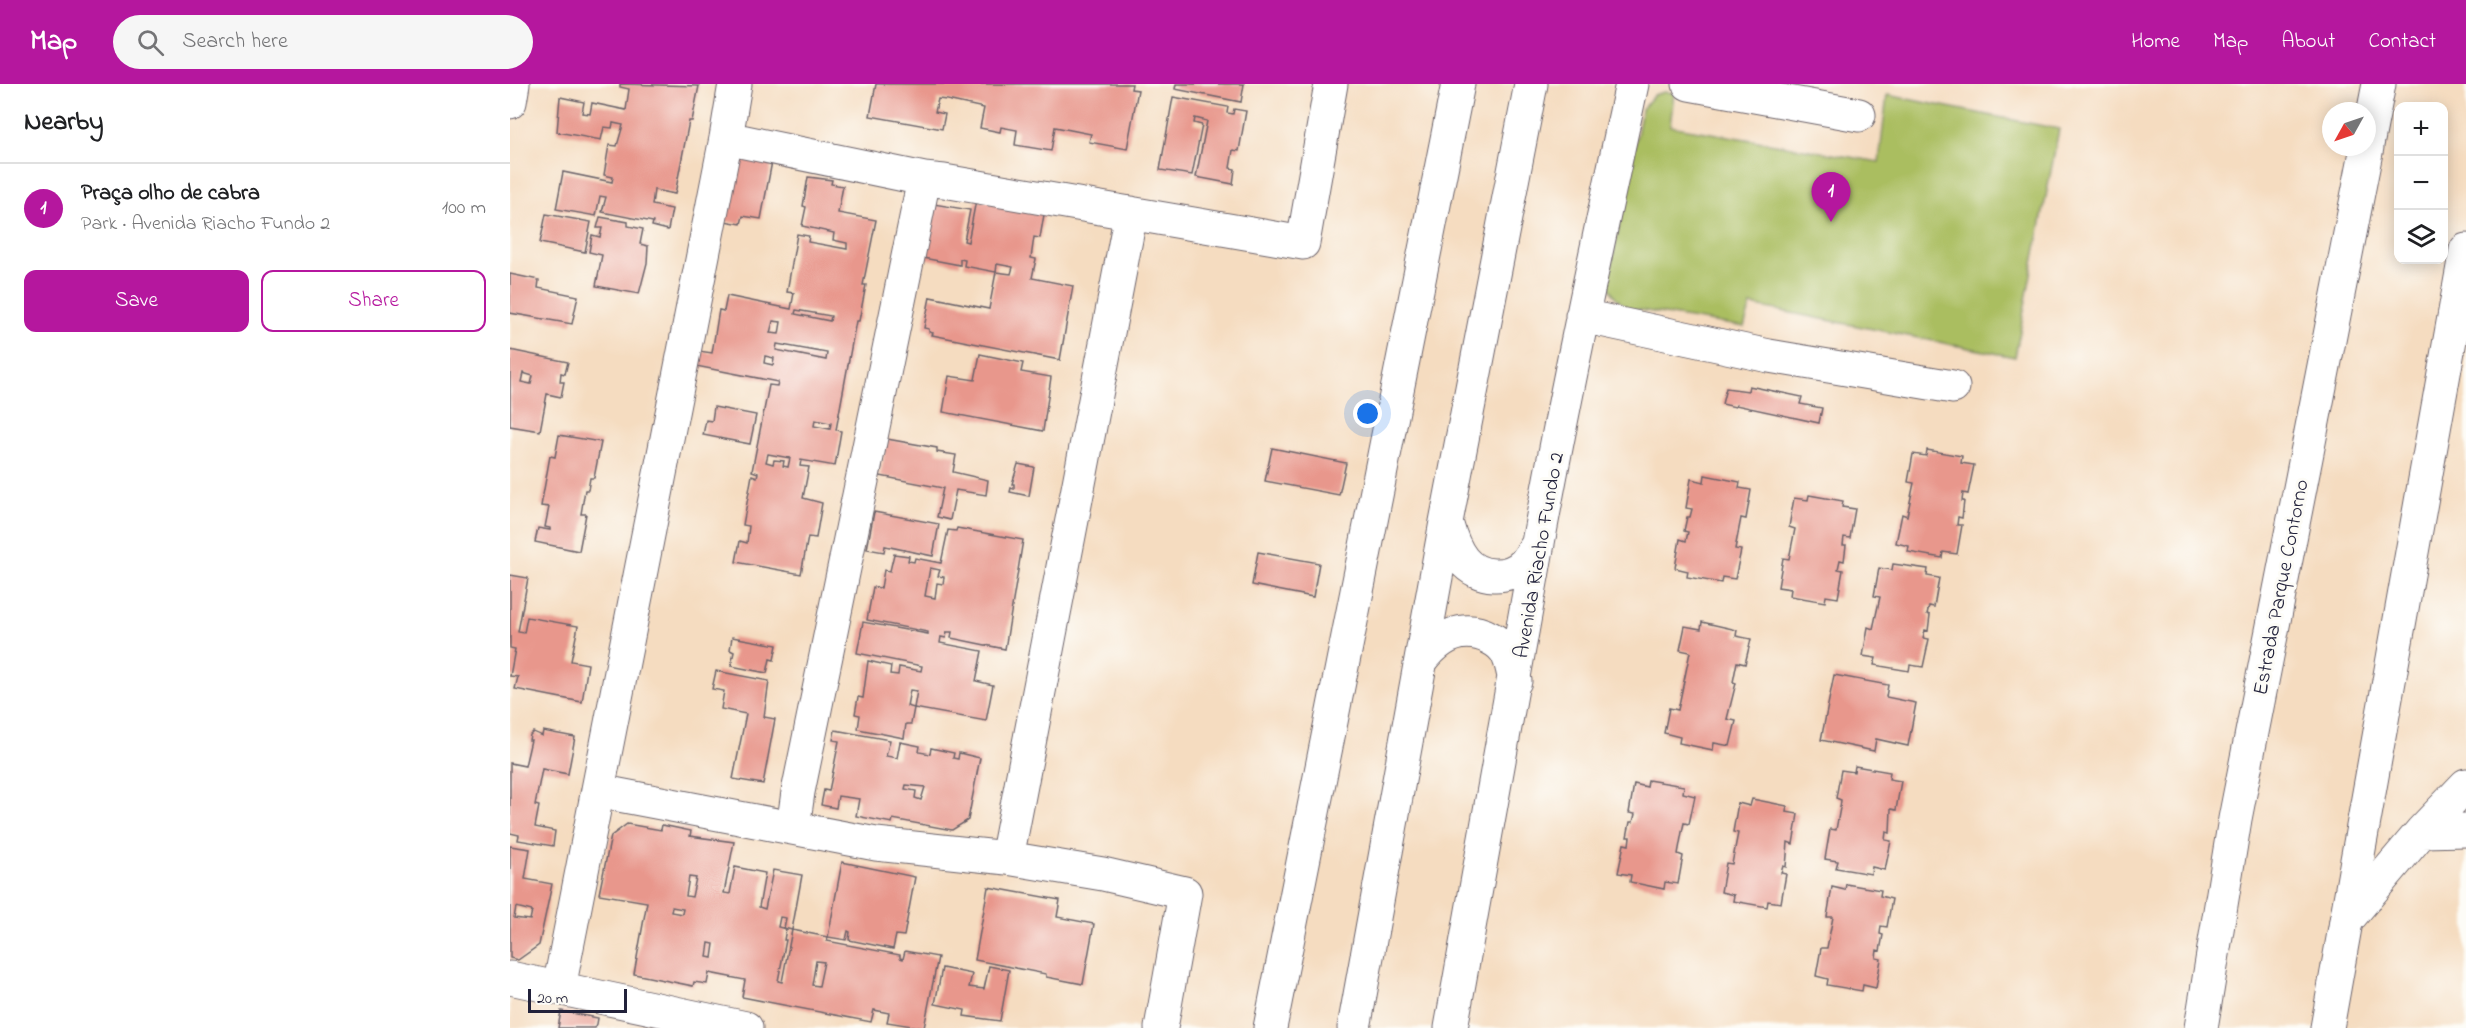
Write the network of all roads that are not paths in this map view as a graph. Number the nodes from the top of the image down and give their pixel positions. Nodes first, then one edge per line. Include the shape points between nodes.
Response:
1 (513, 84) edge
2 (735, 84) edge
3 (1331, 84) edge
4 (1458, 84) edge
5 (1531, 84) edge
6 (1632, 84) edge
7 (1689, 84) edge
8 (2379, 84) edge
9 (510, 102) edge
10 (2376, 102) edge
11 (1859, 115) dead end
12 (726, 138) junction
13 (2365, 156) edge
14 (924, 179) junction
15 (1131, 213) junction
16 (2466, 250) edge
17 (1582, 316) junction
18 (1953, 387) dead end
19 (1446, 522) junction
20 (1538, 544) junction
21 (1421, 661) junction
22 (1515, 681) junction
23 (2466, 785) edge
24 (598, 791) junction
25 (794, 828) junction
26 (2466, 830) edge
27 (2422, 831) junction
28 (1007, 858) junction
29 (2346, 921) junction
30 (510, 978) edge
31 (559, 988) junction
32 (2328, 1026) edge
33 (746, 1028) edge
34 (1161, 1028) edge
35 (1270, 1028) edge
36 (1354, 1028) edge
37 (1451, 1028) edge
38 (2201, 1028) edge

1 - 9 main road
2 - 12 main road
3 - 15 main road via 1304,243
4 - 35 main road
5 - 19 main road
6 - 17 main road, Avenida Riacho Fundo 2
7 - 11 main road
8 - 10 main road, Estrada Parque Contorno
12 - 14 main road
12 - 24 main road
13 - 38 main road, Estrada Parque Contorno via 2235,819
14 - 15 main road
14 - 25 main road via 798,792
15 - 28 main road
16 - 29 main road
17 - 18 main road via 1769,356
17 - 20 main road, Avenida Riacho Fundo 2
19 - 20 main road via 1453,545 1464,562 1478,572 1496,576 1510,573 1524,564
19 - 21 main road
20 - 22 main road, Avenida Riacho Fundo 2
21 - 22 main road via 1444,638 1461,631 1481,633 1499,643 1509,656
21 - 36 main road
22 - 37 main road, Avenida Riacho Fundo 2
23 - 27 main road
24 - 25 main road
24 - 31 main road
25 - 28 main road via 876,844
26 - 27 main road
27 - 29 main road
28 - 34 main road via 1185,893
29 - 32 main road
30 - 31 main road
31 - 33 main road

